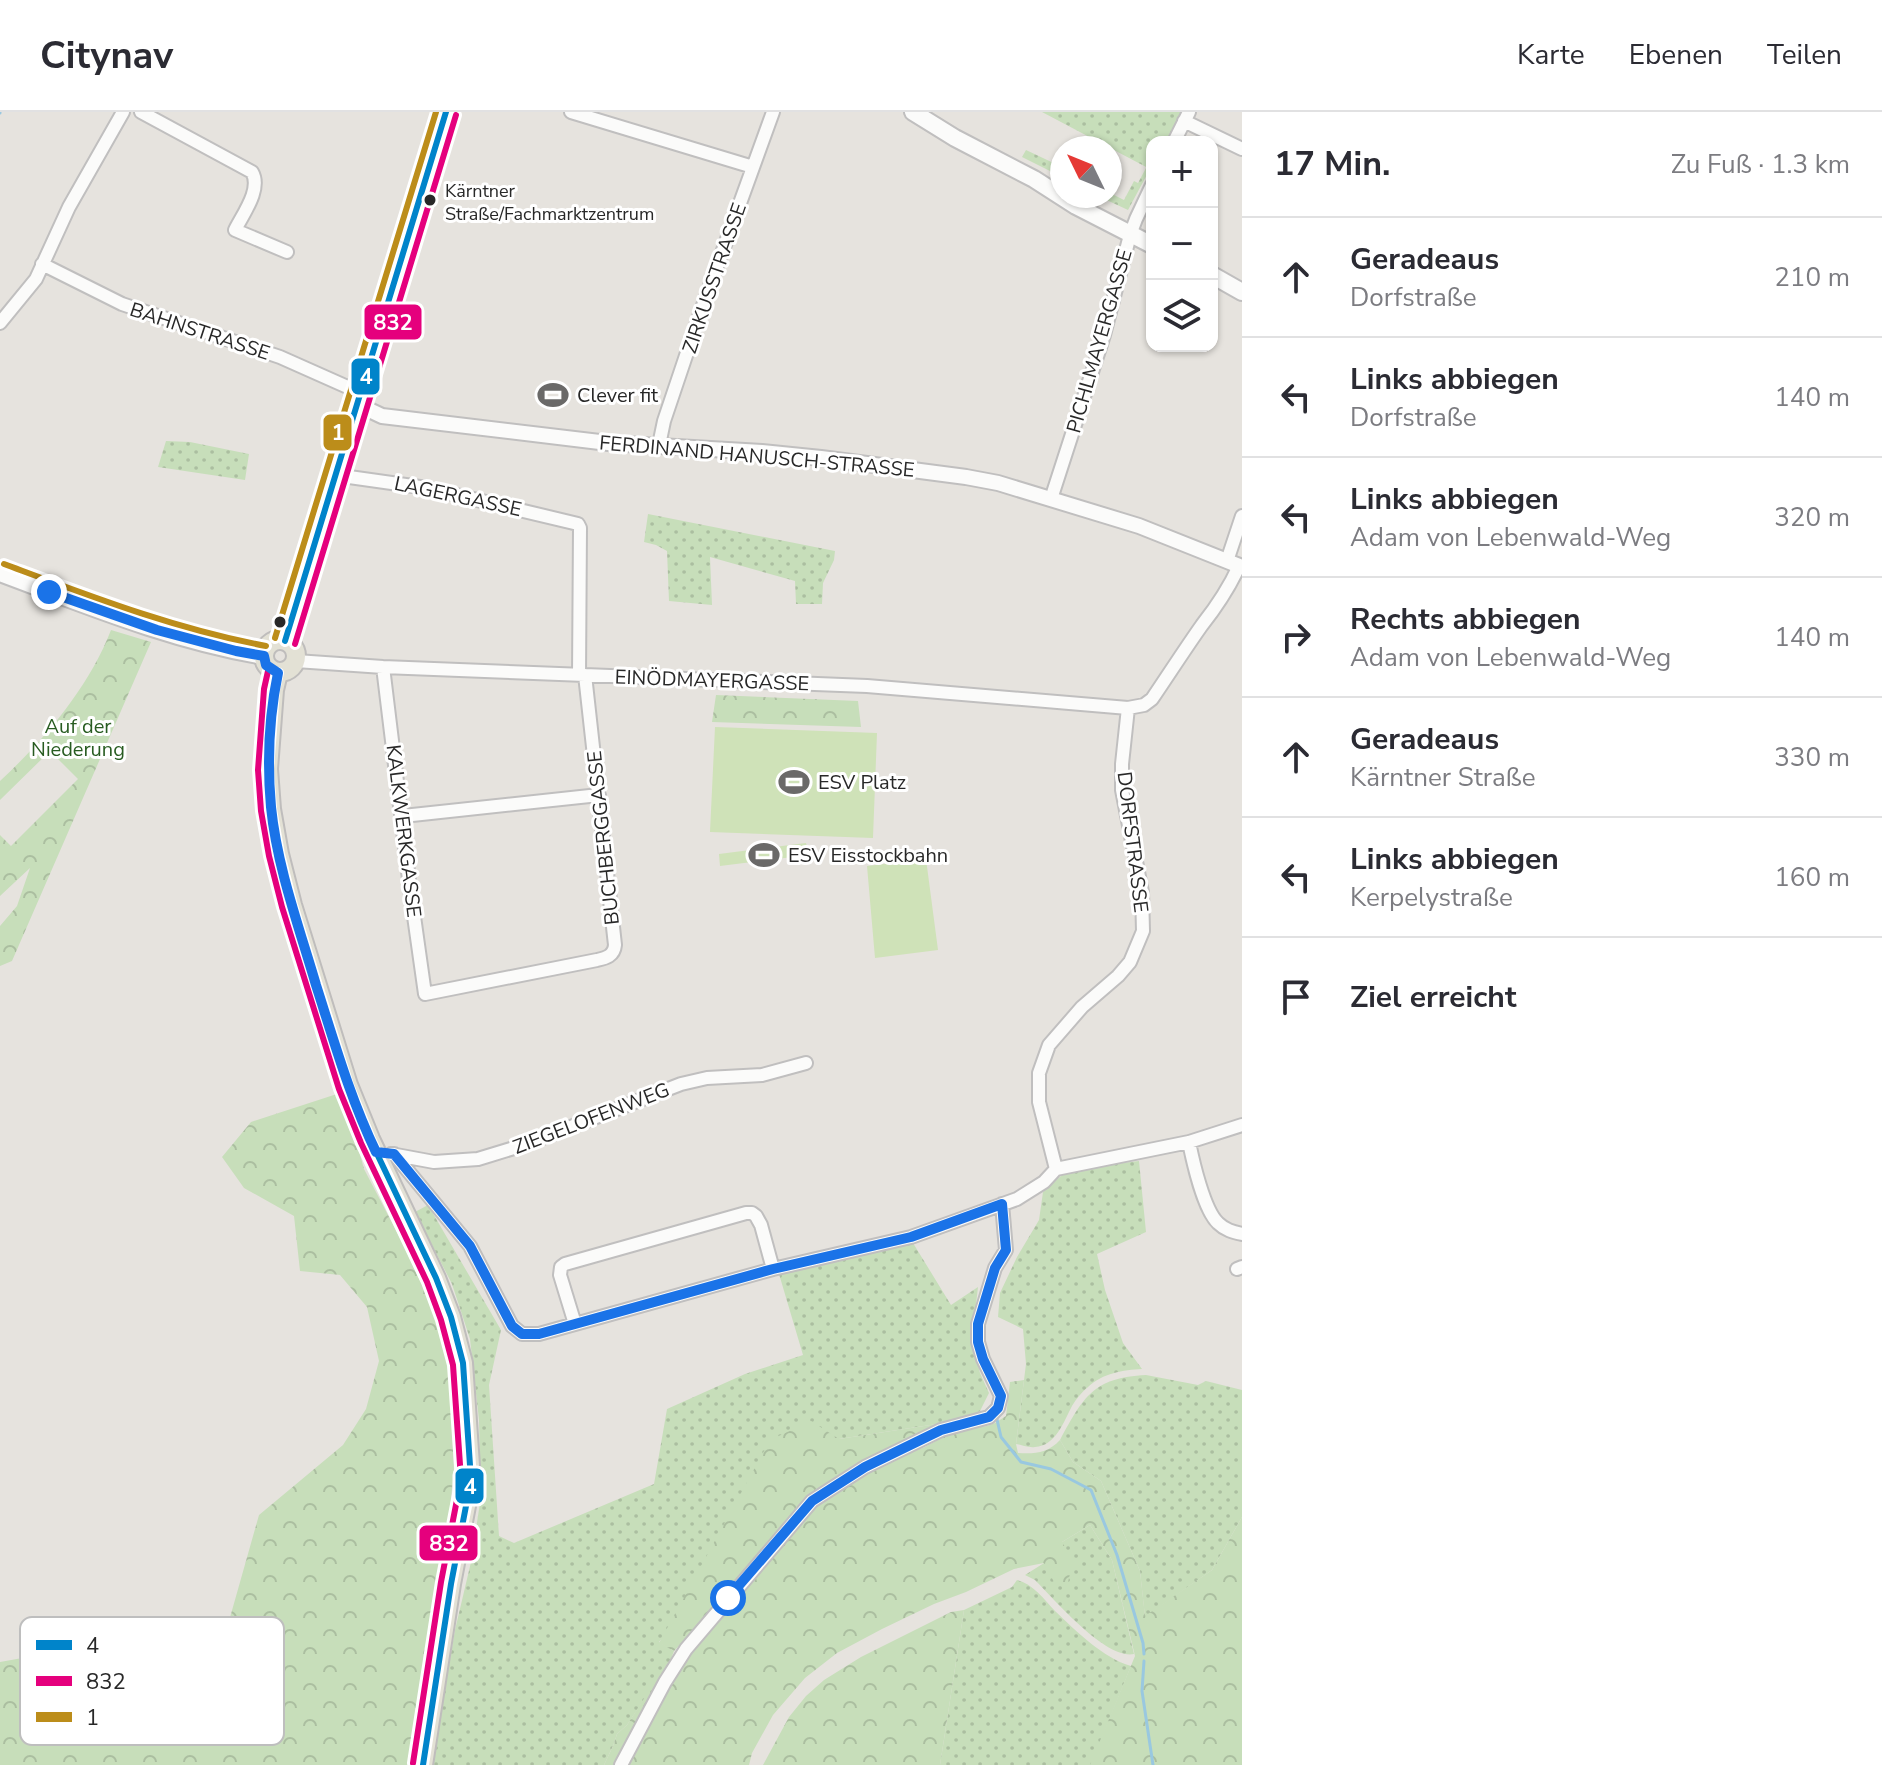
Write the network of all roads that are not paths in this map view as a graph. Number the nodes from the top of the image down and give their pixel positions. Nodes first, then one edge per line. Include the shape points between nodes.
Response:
1 (123, 112) edge
2 (141, 112) edge
3 (446, 112) edge
4 (571, 112) edge
5 (773, 112) edge
6 (913, 112) edge
7 (1186, 116) edge
8 (1177, 136) edge
9 (1242, 149) edge
10 (753, 167) junction
11 (1146, 198) edge
12 (1130, 235) junction
13 (1146, 242) edge
14 (287, 252) dead end
15 (42, 264) junction
16 (1218, 278) edge
17 (1242, 292) edge
18 (0, 323) edge
19 (359, 400) junction
20 (659, 445) junction
21 (335, 475) junction
22 (1051, 499) junction
23 (1242, 516) edge
24 (579, 525) joint
25 (1236, 565) edge
26 (0, 573) edge
27 (285, 641) junction
28 (264, 656) junction
29 (296, 661) junction
30 (383, 667) junction
31 (278, 673) junction
32 (582, 675) junction
33 (1128, 708) junction
34 (599, 795) junction
35 (403, 816) junction
36 (425, 994) joint
37 (806, 1063) dead end
38 (1242, 1125) edge
39 (1189, 1142) junction
40 (385, 1153) junction
41 (1056, 1169) junction
42 (1002, 1204) junction
43 (1242, 1234) edge
44 (773, 1269) junction
45 (575, 1324) junction
46 (423, 1765) edge
47 (621, 1765) edge

1 - 15 street
2 - 14 street via 252,172 254,190 235,230
3 - 19 main road
4 - 10 street
5 - 10 street, ZIRKUSSTRASSE
6 - 12 main road
7 - 8 street
7 - 9 street
10 - 20 street, ZIRKUSSTRASSE
11 - 12 street, PICHLMAYERGASSE
12 - 13 main road
12 - 22 street, PICHLMAYERGASSE
15 - 18 street
15 - 19 street, BAHNSTRASSE via 122,304 280,357
16 - 17 main road
19 - 20 street, FERDINAND HANUSCH-STRASSE via 382,416
19 - 21 main road
20 - 22 street, FERDINAND HANUSCH-STRASSE via 947,474
21 - 24 street, LAGERGASSE via 391,481
21 - 27 main road
22 - 25 street, FERDINAND HANUSCH-STRASSE via 1139,526
23 - 25 street
24 - 32 street, BUCHBERGGASSE
25 - 33 street via 1213,613 1152,699
26 - 28 main road via 157,630
27 - 28 main road via 268,645
27 - 29 main road via 295,649
28 - 31 main road via 266,665
29 - 30 street, EINÖDMAYERGASSE
29 - 31 main road
30 - 32 street, EINÖDMAYERGASSE
30 - 35 street, KALKWERKGASSE
31 - 40 main road via 268,769 279,854 348,1085
32 - 33 street, EINÖDMAYERGASSE via 867,686
32 - 34 street, BUCHBERGGASSE
33 - 41 street, DORFSTRASSE via 1122,790 1142,892 1143,931 1130,962 1049,1045 1039,1073 1039,1102
34 - 35 street
34 - 36 street, BUCHBERGGASSE via 612,953
35 - 36 street, KALKWERKGASSE
37 - 40 street, ZIEGELOFENWEG via 762,1075 681,1084 478,1159 434,1162
38 - 39 street
39 - 41 street
39 - 43 street via 1212,1216 1227,1230
40 - 45 street via 470,1246 512,1326 522,1334 539,1334
40 - 46 main road via 451,1317 463,1363 471,1480
41 - 42 street via 1044,1182
42 - 44 street via 911,1237
42 - 47 street via 1006,1250 978,1324 983,1359 1001,1396 998,1408 989,1417 941,1430 865,1467 812,1501 686,1649
44 - 45 street
44 - 45 street via 756,1216 731,1217 565,1264 561,1280

